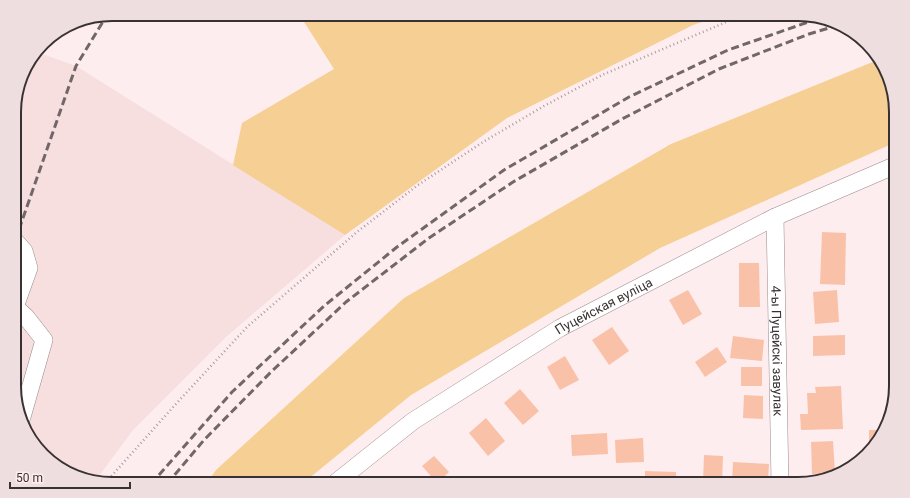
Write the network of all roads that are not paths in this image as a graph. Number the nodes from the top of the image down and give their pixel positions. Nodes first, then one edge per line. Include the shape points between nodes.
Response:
1 (889, 168) edge
2 (774, 218) junction
3 (21, 248) edge
4 (21, 290) edge
5 (21, 312) edge
6 (24, 409) edge
7 (343, 477) edge
8 (780, 477) edge

1 - 2 street, Пуцейская вуліца
2 - 7 street, Пуцейская вуліца via 560,328 413,421
2 - 8 street, 4-ы Пуцейскі завулак
3 - 4 street via 29,268
5 - 6 street via 44,340

